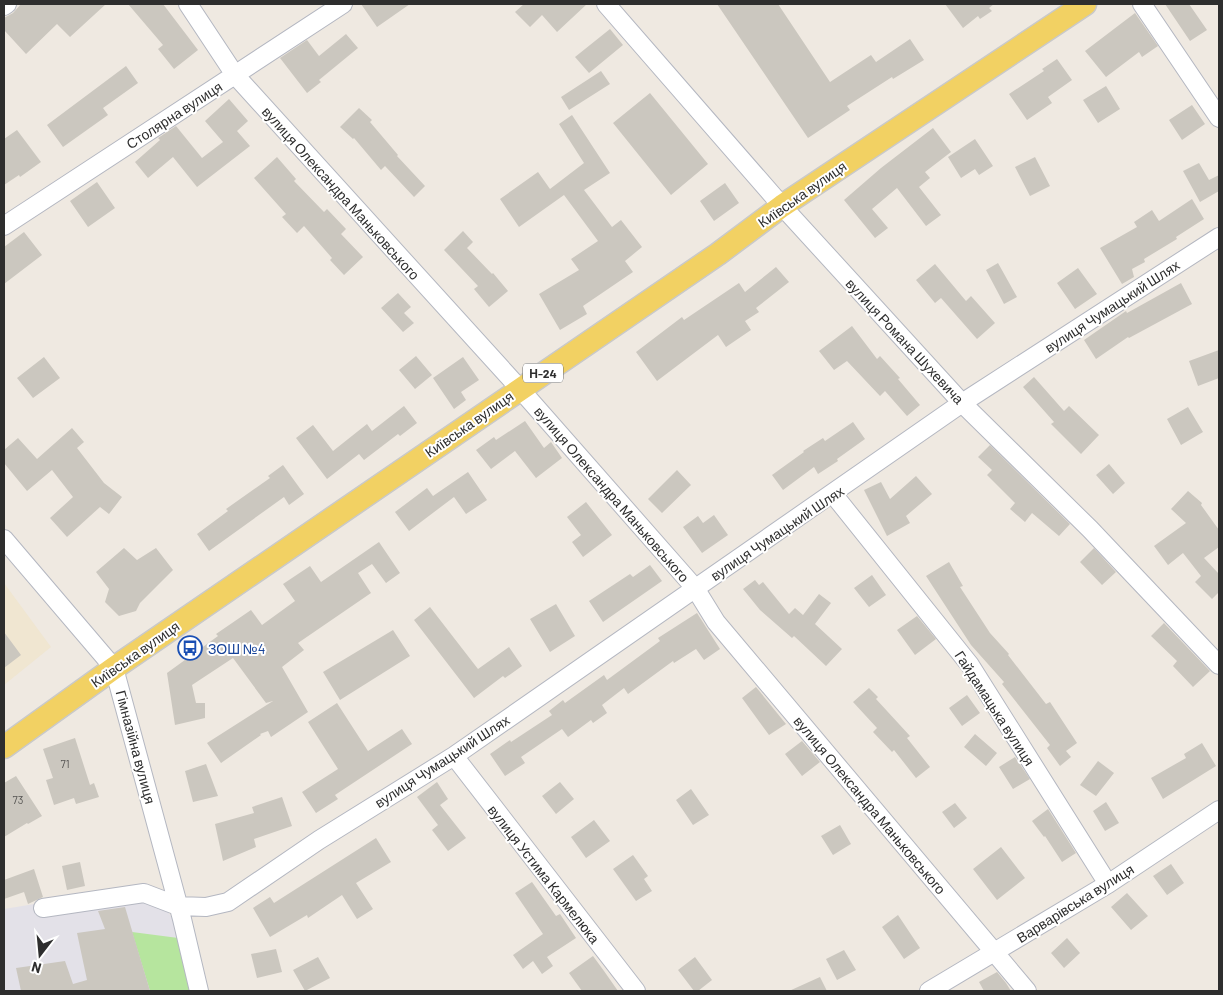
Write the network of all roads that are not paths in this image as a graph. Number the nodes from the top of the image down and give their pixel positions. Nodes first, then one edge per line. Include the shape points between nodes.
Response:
1 (7, 4) edge
2 (188, 4) edge
3 (343, 4) edge
4 (606, 4) edge
5 (1085, 4) edge
6 (1142, 4) edge
7 (4, 6) edge
8 (235, 75) junction
9 (1219, 118) edge
10 (782, 206) junction
11 (4, 226) edge
12 (1219, 237) edge
13 (520, 390) junction
14 (962, 403) junction
15 (833, 494) junction
16 (4, 538) edge
17 (695, 588) junction
18 (1219, 665) edge
19 (114, 668) junction
20 (4, 746) edge
21 (454, 756) junction
22 (1219, 810) edge
23 (1108, 884) junction
24 (178, 906) junction
25 (43, 908) dead end
26 (994, 952) junction
27 (199, 991) edge
28 (636, 991) edge
29 (929, 991) edge
30 (1027, 991) edge

1 - 7 street
2 - 8 street, вулиця Олександра Маньковського
3 - 8 street, Столярна вулиця
4 - 10 street, вулиця Романа Шухевича
5 - 10 main road, Київська вулиця / Н-24
6 - 9 street
8 - 11 street, Столярна вулиця
8 - 13 street, вулиця Олександра Маньковського
10 - 13 main road, Київська вулиця / Н-24 via 710,260
10 - 14 street, вулиця Романа Шухевича
12 - 14 street, вулиця Чумацький Шлях
13 - 17 street, вулиця Олександра Маньковського
13 - 19 main road, Київська вулиця / Н-24
14 - 15 street, вулиця Чумацький Шлях
14 - 18 street, вулиця Романа Шухевича via 1090,529
15 - 17 street, вулиця Чумацький Шлях
15 - 23 street, Гайдамацька вулиця via 970,665
16 - 19 street, Гімназійна вулиця
17 - 21 street, вулиця Чумацький Шлях
17 - 26 street, вулиця Олександра Маньковського via 716,622
19 - 20 main road, Київська вулиця / Н-24
19 - 24 street, Гімназійна вулиця
21 - 24 street, вулиця Чумацький Шлях via 319,840 228,902 206,907
21 - 28 street, вулиця Устима Кармелюка
22 - 23 street, Варварівська вулиця
23 - 26 street, Варварівська вулиця
24 - 25 street, вулиця Чумацький Шлях via 144,893
24 - 27 street, Гімназійна вулиця
26 - 29 street, Варварівська вулиця
26 - 30 street, вулиця Олександра Маньковського

